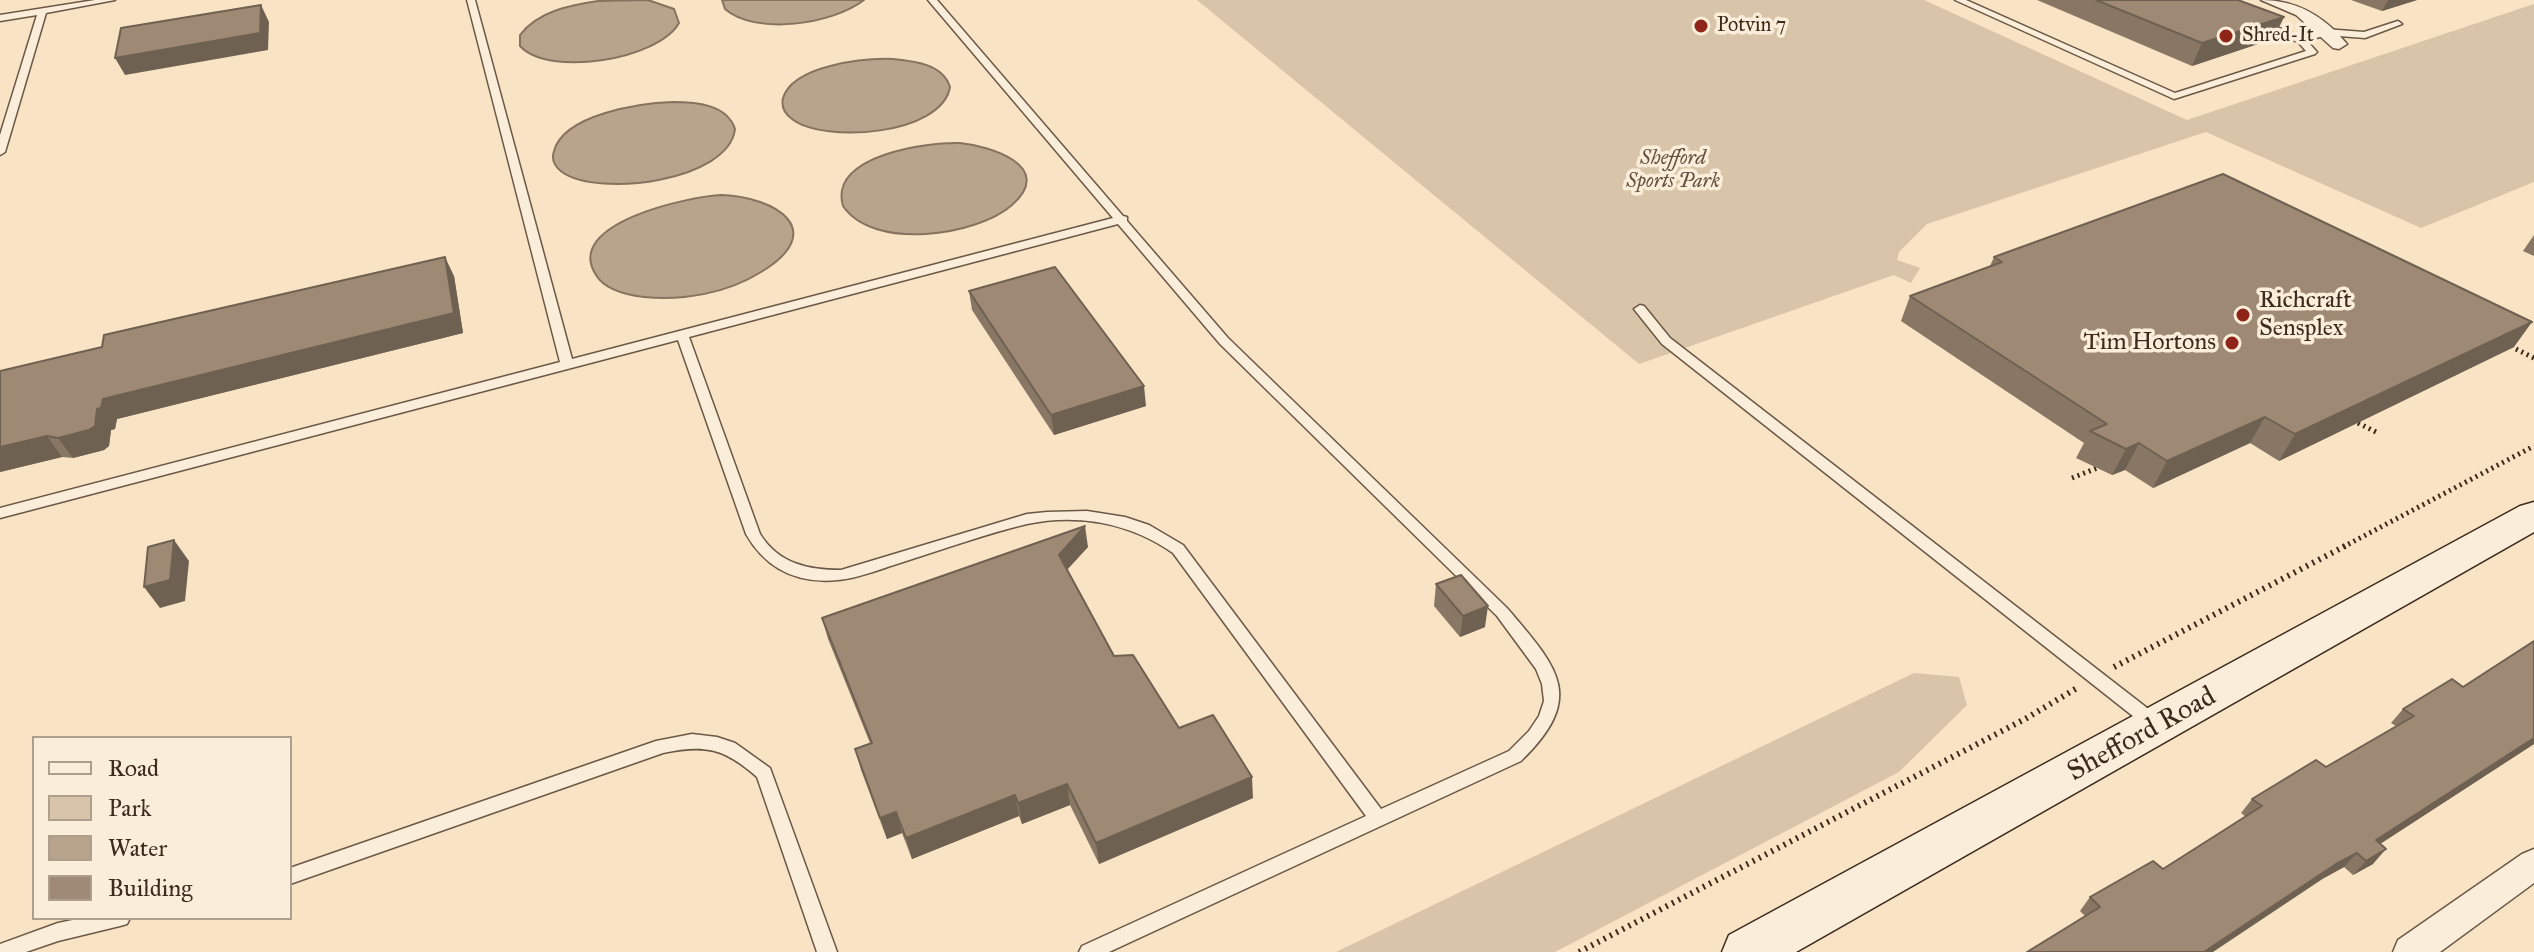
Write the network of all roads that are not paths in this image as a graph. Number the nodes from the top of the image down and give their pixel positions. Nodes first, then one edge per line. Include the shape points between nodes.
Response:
1 (111, 0) edge
2 (471, 0) edge
3 (932, 0) edge
4 (1959, 0) edge
5 (2269, 0) edge
6 (42, 11) junction
7 (0, 18) edge
8 (2257, 23) edge
9 (2398, 24) dead end
10 (2325, 32) junction
11 (2301, 40) junction
12 (2339, 44) dead end
13 (0, 152) edge
14 (1123, 219) junction
15 (1640, 309) dead end
16 (682, 334) junction
17 (567, 364) junction
18 (0, 513) edge
19 (2534, 515) edge
20 (2158, 726) junction
21 (1377, 817) junction
22 (2534, 864) edge
23 (292, 875) edge
24 (111, 920) edge
25 (1, 952) edge
26 (827, 952) edge
27 (1089, 952) edge
28 (1748, 952) edge
29 (2411, 952) edge

1 - 6 lane
2 - 17 lane
3 - 14 lane
4 - 11 lane via 2174,96 2312,52
5 - 10 street via 2302,12
6 - 7 lane
6 - 13 lane
8 - 11 lane
9 - 10 lane via 2365,35
10 - 11 lane
10 - 12 street
14 - 16 lane
14 - 21 lane via 1224,341 1502,612 1553,685 1550,713 1538,737 1515,756
15 - 20 lane via 1666,341
16 - 17 lane
16 - 21 lane via 753,534 773,559 794,572 841,575 1037,518 1082,514 1146,528 1178,549
17 - 18 lane
19 - 20 street, Shefford Road
20 - 28 street, Shefford Road
21 - 27 lane
22 - 29 street
23 - 26 lane via 662,746 715,741 741,752 764,773
24 - 25 lane

